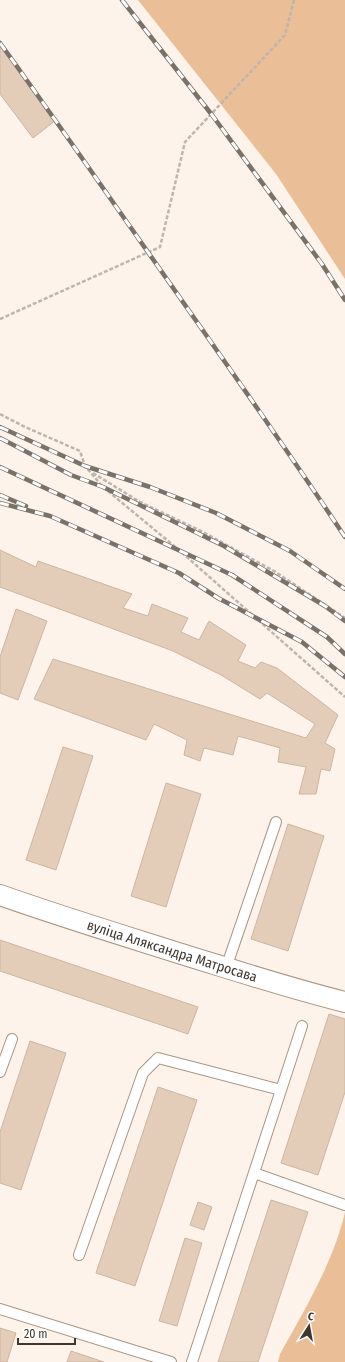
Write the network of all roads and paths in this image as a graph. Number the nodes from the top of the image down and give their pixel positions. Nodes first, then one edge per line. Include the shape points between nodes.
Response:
1 (294, 0) edge
2 (0, 319) edge
3 (0, 414) edge
4 (90, 471) junction
5 (345, 618) edge
6 (345, 697) edge
7 (276, 822) dead end
8 (0, 895) edge
9 (226, 968) junction
10 (345, 1002) edge
11 (302, 1026) dead end
12 (12, 1039) dead end
13 (0, 1072) edge
14 (281, 1090) junction
15 (254, 1173) junction
16 (345, 1205) edge
17 (79, 1255) dead end
18 (0, 1309) edge
19 (172, 1362) edge
20 (192, 1362) edge

1 - 2 path via 286,35 185,142 160,247
3 - 4 path via 80,451 85,466
4 - 5 path via 140,502 201,531 274,572
4 - 6 path via 104,487
7 - 9 lane
8 - 9 street, вуліца Аляксандра Матросава via 49,913
9 - 10 street, вуліца Аляксандра Матросава
11 - 14 lane
12 - 13 lane
14 - 15 lane
14 - 17 lane via 158,1058 143,1073
15 - 16 lane
15 - 20 lane
18 - 19 lane

